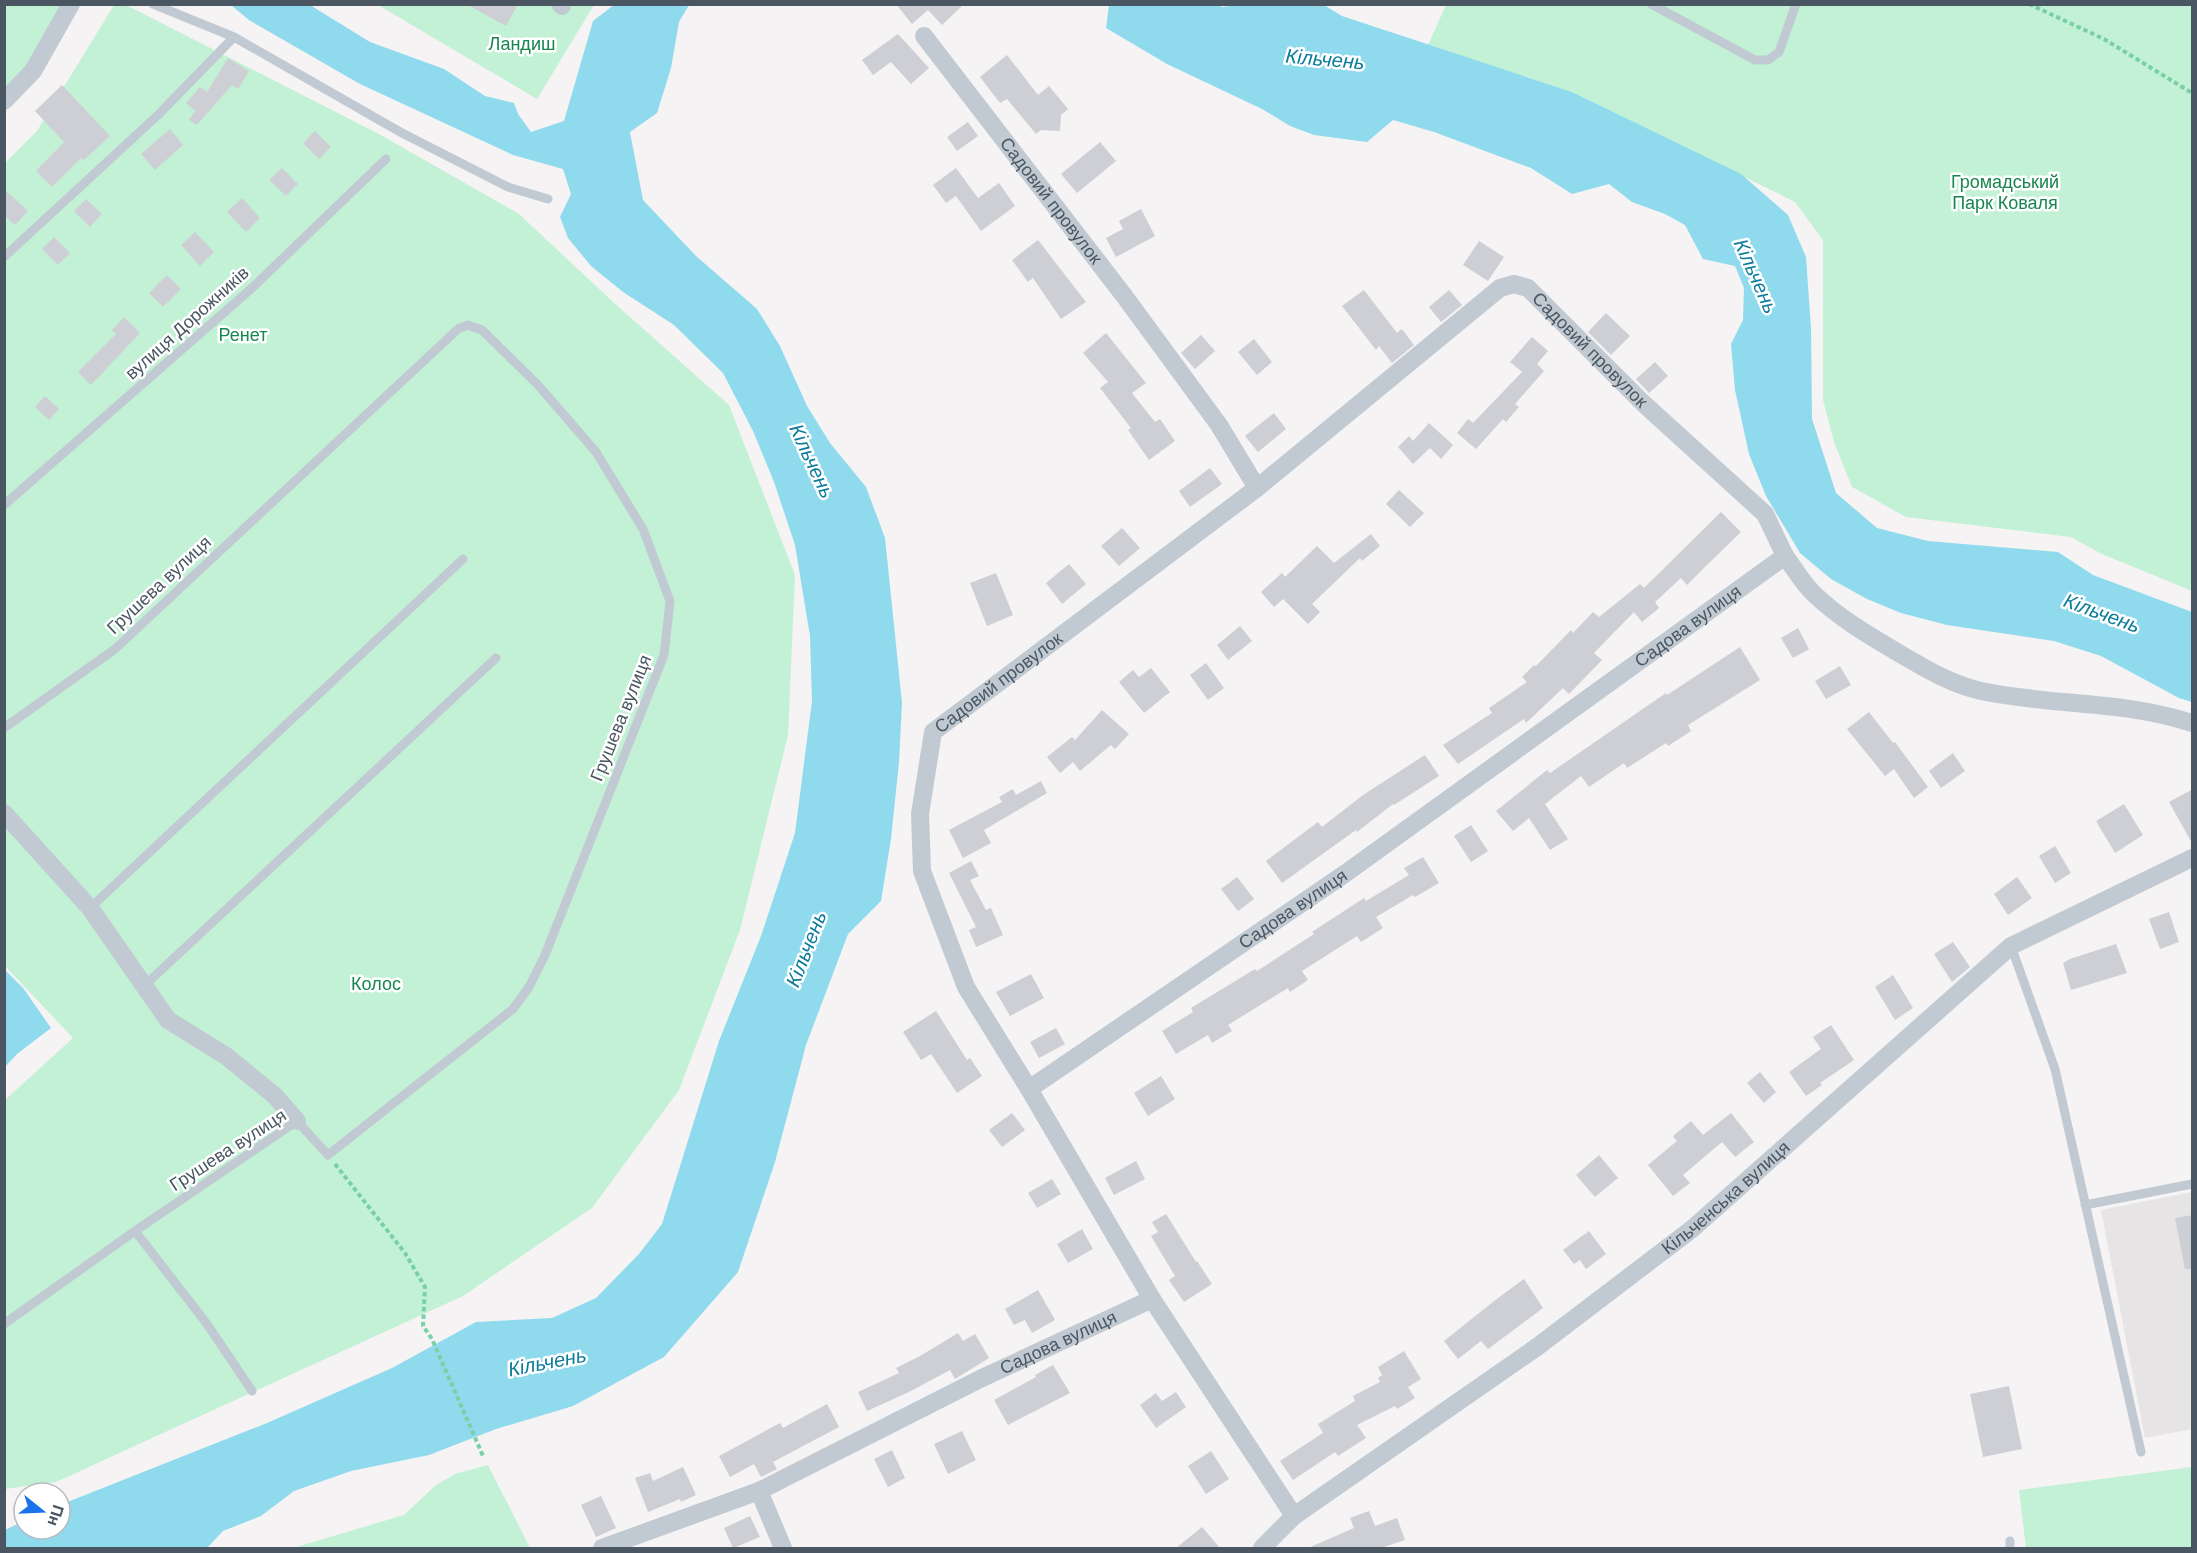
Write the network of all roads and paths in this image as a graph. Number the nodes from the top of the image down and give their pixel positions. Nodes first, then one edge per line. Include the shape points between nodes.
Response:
1 (71, 4) edge
2 (153, 4) edge
3 (1651, 4) edge
4 (1796, 4) edge
5 (2029, 4) edge
6 (924, 36) dead end
7 (234, 37) junction
8 (2193, 93) edge
9 (4, 102) edge
10 (386, 159) dead end
11 (549, 199) dead end
12 (4, 257) edge
13 (1257, 488) junction
14 (4, 505) edge
15 (1785, 556) junction
16 (463, 559) dead end
17 (496, 658) dead end
18 (2193, 723) edge
19 (4, 728) edge
20 (4, 813) edge
21 (2193, 858) edge
22 (90, 908) junction
23 (2011, 946) junction
24 (144, 986) junction
25 (1029, 1089) junction
26 (297, 1121) junction
27 (328, 1155) junction
28 (2193, 1184) edge
29 (2085, 1205) junction
30 (135, 1231) junction
31 (1152, 1299) junction
32 (4, 1324) edge
33 (252, 1391) dead end
34 (2141, 1452) dead end
35 (483, 1456) dead end
36 (759, 1491) junction
37 (1294, 1516) junction
38 (602, 1548) edge
39 (783, 1548) edge
40 (1262, 1548) edge

1 - 9 street via 33,71
2 - 7 lane
3 - 4 lane via 1755,60 1768,60 1779,52
5 - 8 path via 2104,39
6 - 13 street, Садовий провулок via 1138,315 1219,425
7 - 11 lane via 413,139 508,187
7 - 12 lane via 158,115
10 - 14 lane, вулиця Дорожників via 252,288
13 - 15 street, Садовий провулок via 1500,288 1514,284 1528,288 1644,404 1765,514
13 - 25 street, Садовий провулок via 933,732 920,814 922,871 966,987
15 - 18 street via 1811,591 1847,622 1933,672 1978,691 2112,705 2163,713
15 - 25 street, Садова вулиця via 1346,873
16 - 22 lane
17 - 24 lane
19 - 27 lane, Грушева вулиця via 115,649 458,329 468,325 482,330 538,385 596,453 643,529 670,602 664,655 529,987 513,1009
20 - 22 street
21 - 23 street, Кільченська вулиця
22 - 24 street
23 - 29 lane via 2055,1069
23 - 37 street, Кільченська вулиця via 1692,1228 1537,1347
24 - 26 street via 168,1020 226,1056 274,1095
25 - 31 street
26 - 27 lane, Грушева вулиця
26 - 30 lane, Грушева вулиця
27 - 35 path via 405,1253 425,1287 423,1326
28 - 29 lane
29 - 34 lane
30 - 32 lane, Грушева вулиця
30 - 33 lane via 207,1324
31 - 36 street, Садова вулиця via 980,1379
31 - 37 street
36 - 38 street, Садова вулиця
36 - 39 street
37 - 40 street, Кільченська вулиця

